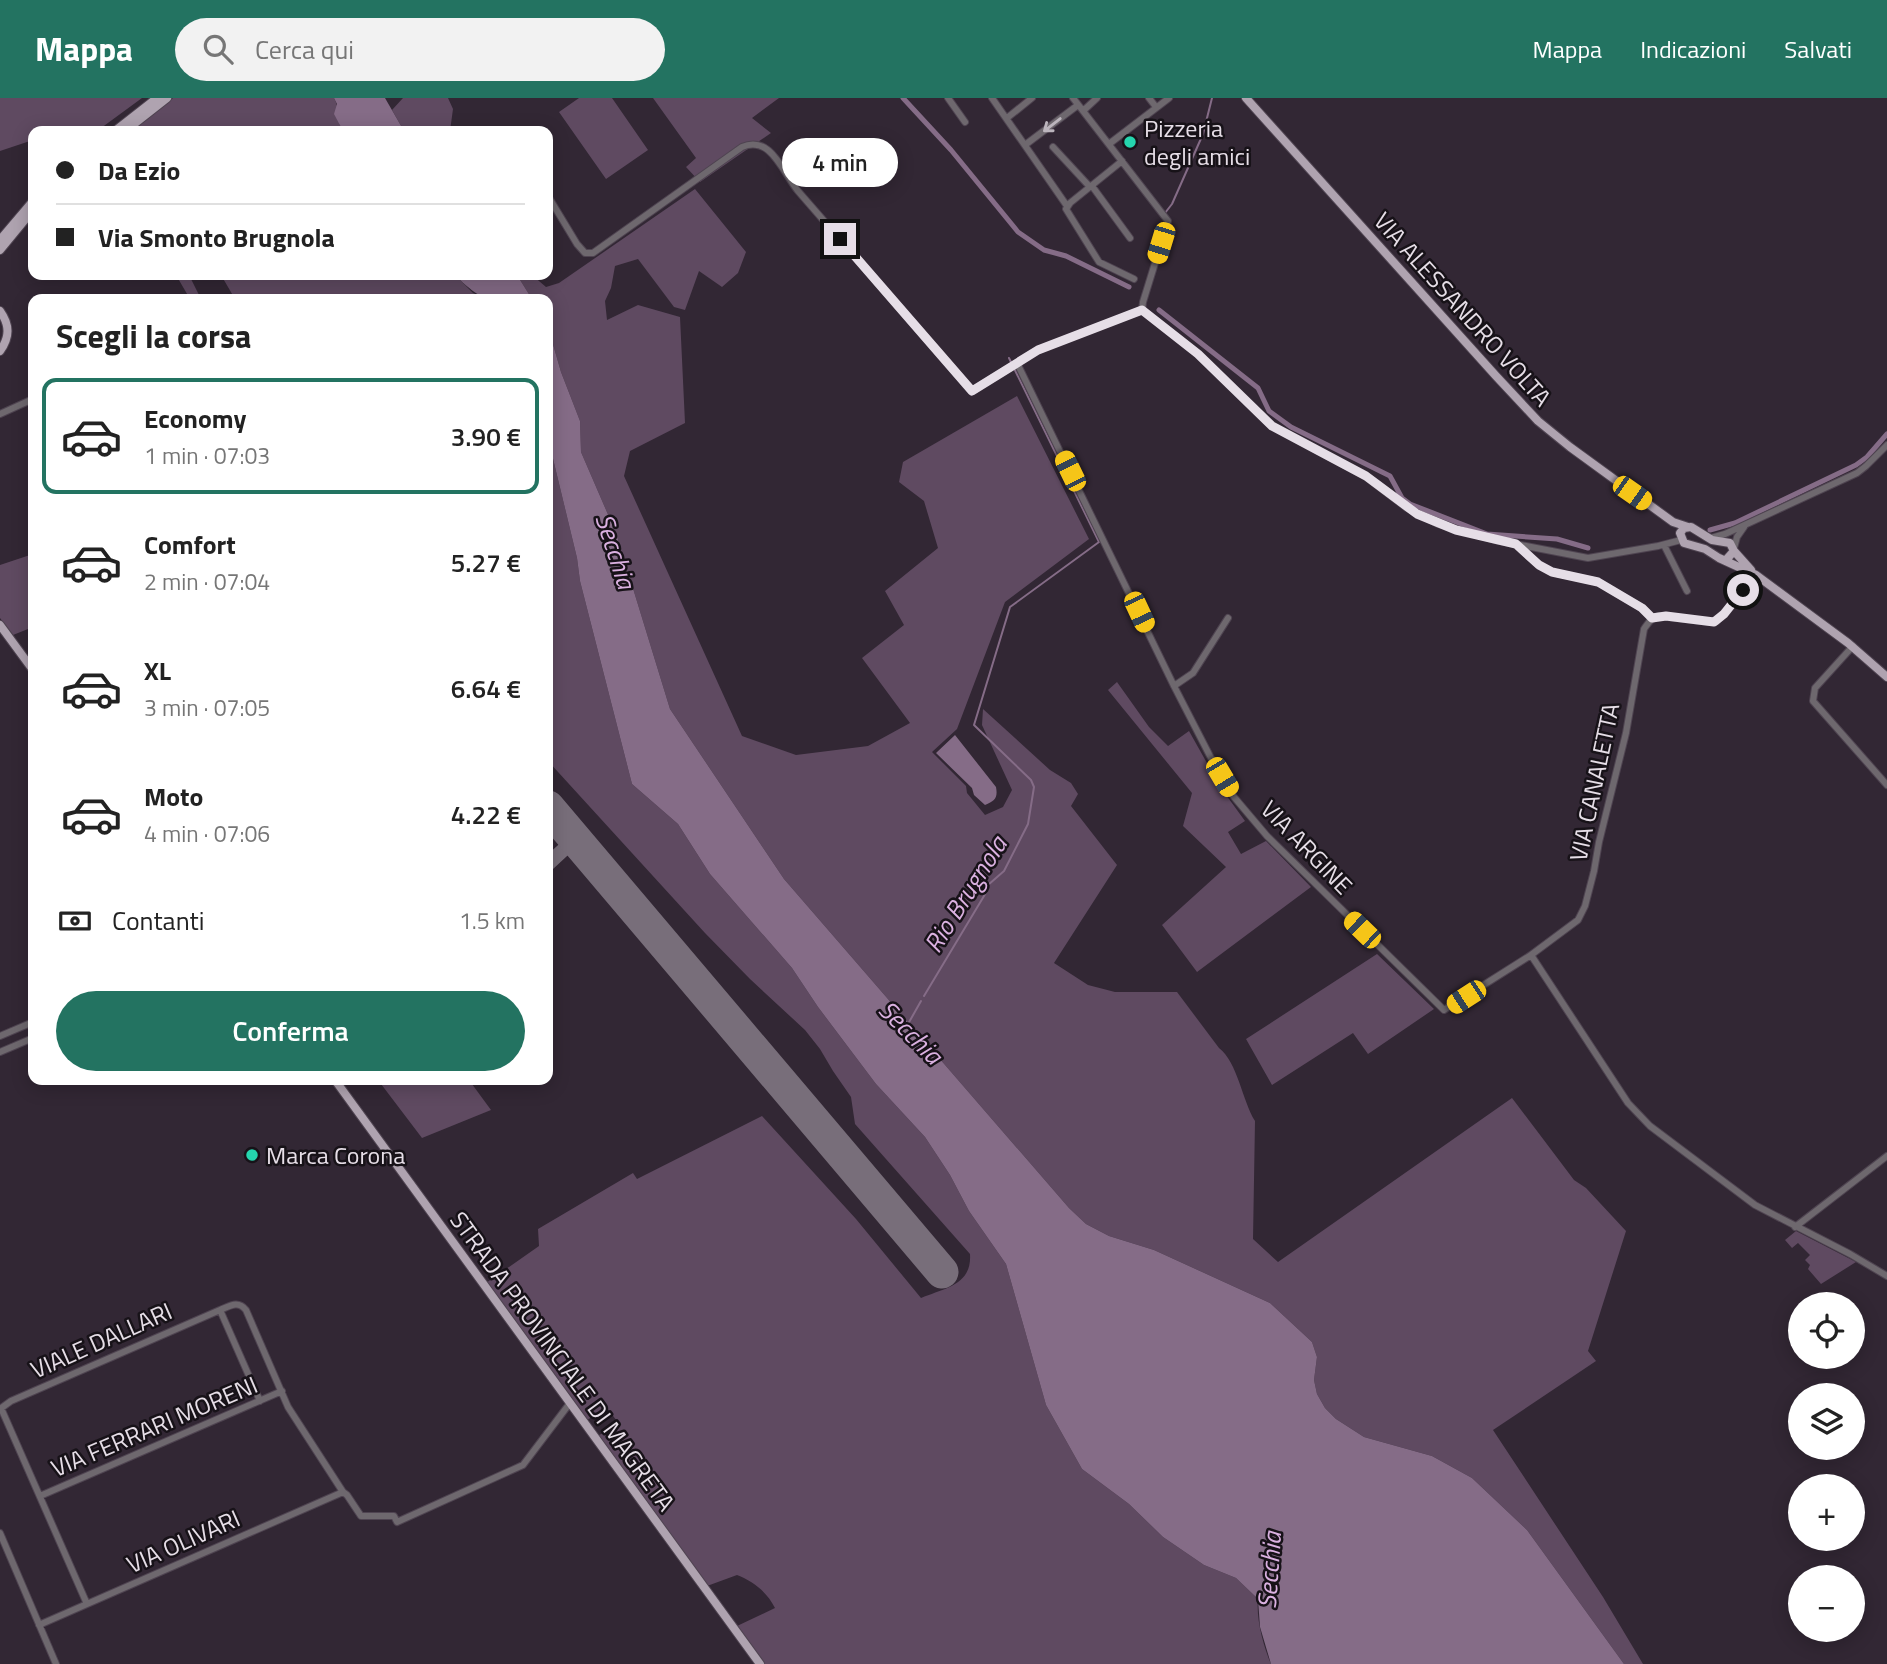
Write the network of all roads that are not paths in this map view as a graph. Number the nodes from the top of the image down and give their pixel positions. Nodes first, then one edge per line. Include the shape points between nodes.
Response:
1 (948, 98) edge
2 (992, 98) edge
3 (1032, 98) edge
4 (1073, 98) edge
5 (1097, 98) edge
6 (1149, 98) edge
7 (1168, 98) edge
8 (1246, 98) edge
9 (162, 99) edge
10 (1078, 105) junction
11 (1156, 107) junction
12 (1083, 111) junction
13 (1007, 118) junction
14 (965, 122) dead end
15 (122, 126) edge
16 (131, 126) edge
17 (1109, 144) junction
18 (1025, 145) junction
19 (1053, 147) dead end
20 (1122, 161) junction
21 (1091, 187) junction
22 (553, 204) edge
23 (1067, 206) junction
24 (28, 207) edge
25 (28, 216) edge
26 (11, 236) junction
27 (1130, 239) dead end
28 (0, 240) edge
29 (0, 250) edge
30 (0, 257) edge
31 (1134, 279) dead end
32 (1142, 310) junction
33 (0, 311) edge
34 (0, 351) edge
35 (1014, 365) junction
36 (28, 401) edge
37 (0, 414) edge
38 (1887, 445) edge
39 (1674, 522) junction
40 (1745, 525) junction
41 (1688, 527) junction
42 (1680, 536) junction
43 (1709, 538) junction
44 (1516, 544) junction
45 (1664, 545) junction
46 (1734, 550) junction
47 (1726, 560) junction
48 (1756, 575) junction
49 (1687, 591) dead end
50 (1228, 618) dead end
51 (1652, 618) junction
52 (0, 625) edge
53 (1853, 646) junction
54 (28, 663) edge
55 (1887, 677) edge
56 (1174, 686) junction
57 (1887, 785) edge
58 (1531, 955) junction
59 (1444, 1010) joint
60 (28, 1023) edge
61 (0, 1036) edge
62 (28, 1040) edge
63 (0, 1052) edge
64 (339, 1085) edge
65 (1887, 1156) edge
66 (1795, 1227) junction
67 (1887, 1276) edge
68 (220, 1310) junction
69 (282, 1391) junction
70 (260, 1401) junction
71 (570, 1403) junction
72 (1, 1409) edge
73 (343, 1492) junction
74 (40, 1496) junction
75 (0, 1532) edge
76 (87, 1604) junction
77 (39, 1625) junction
78 (56, 1664) edge
79 (760, 1664) edge

1 - 14 street
2 - 13 street
3 - 13 street
4 - 10 street
5 - 12 street
6 - 11 street
7 - 11 street
8 - 39 main road, VIA ALESSANDRO VOLTA via 1524,406 1593,466
9 - 15 main road
9 - 16 main road
10 - 12 street
10 -> 18 street
11 - 17 street
12 - 17 street
13 - 18 street
17 - 20 street
18 - 23 street
19 - 21 street
20 - 21 street
20 - 32 street via 1168,221
21 - 23 street
21 - 27 street
22 - 35 street via 577,244 593,253 732,153 749,144 764,145 798,191 972,391
23 - 31 street via 1099,262
24 - 28 main road
25 - 26 main road
26 - 29 main road
26 - 30 main road
32 - 35 street via 1046,346
32 - 44 street via 1188,345 1284,433 1366,476 1427,520
33 - 34 main road via 9,332
35 - 56 street, VIA ARGINE
36 - 37 street
38 - 40 street via 1857,473
39 - 41 main road
39 - 42 main road
40 - 43 street
40 - 46 street
41 - 42 main road
41 - 43 main road
42 - 45 street
42 - 47 main road via 1686,544
43 - 46 main road via 1730,542
44 - 45 street via 1588,558
44 - 51 street via 1539,565 1598,582
45 - 49 street
46 - 47 main road
46 - 48 main road
47 - 48 main road
48 - 51 street via 1714,622
48 - 53 main road
50 - 56 street via 1193,673
51 - 58 street, VIA CANALETTA via 1644,629 1626,733 1585,906 1578,920
52 - 54 main road
53 - 55 main road
53 - 57 street via 1815,688 1813,701
56 - 59 street, VIA ARGINE via 1234,797 1267,836
58 - 59 street, VIA CANALETTA
58 - 66 street via 1639,1116 1747,1199
60 - 61 street
62 - 63 street
64 - 71 main road, STRADA PROVINCIALE DI MAGRETA
65 - 66 street
66 - 67 street
68 - 69 street via 240,1304 246,1310
68 - 70 street
68 - 72 street, VIALE DALLARI
69 - 70 street, VIA FERRARI MORENI
69 - 73 street via 296,1421
70 - 74 street, VIA FERRARI MORENI
71 - 73 street via 523,1465 397,1522 394,1516 361,1517
71 - 79 main road, STRADA PROVINCIALE DI MAGRETA
72 - 74 street
73 - 76 street, VIA OLIVARI
74 - 76 street
75 - 77 street
76 - 77 street, VIA OLIVARI
77 - 78 street

